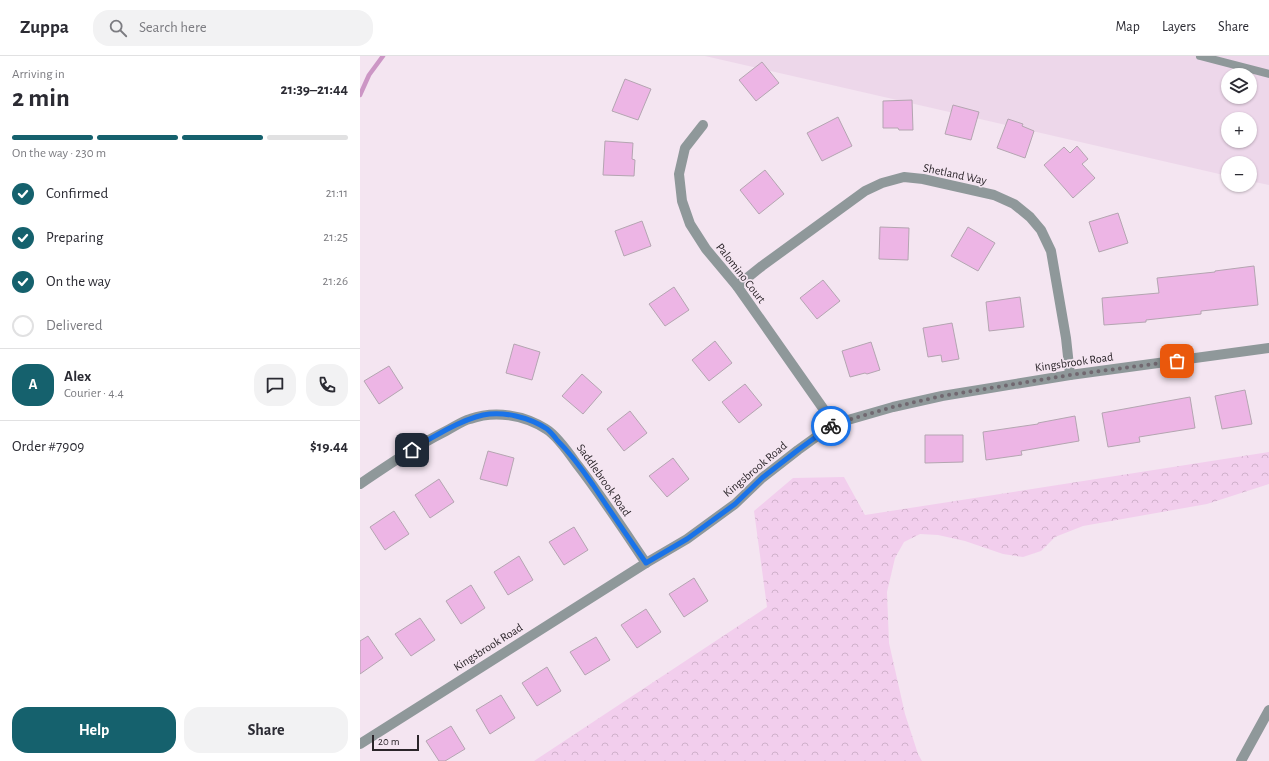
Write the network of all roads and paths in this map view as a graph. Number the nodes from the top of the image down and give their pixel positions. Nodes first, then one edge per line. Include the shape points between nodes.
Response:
1 (1200, 56) edge
2 (1269, 74) edge
3 (703, 125) dead end
4 (737, 286) junction
5 (1269, 348) edge
6 (1070, 375) junction
7 (834, 424) junction
8 (360, 484) edge
9 (646, 563) junction
10 (1269, 710) edge
11 (360, 744) edge
12 (1241, 761) edge

1 - 2 lane
3 - 4 street, Palomino Court via 685,148 679,174 682,201 690,224 706,250
4 - 6 street, Shetland Way via 865,191 882,183 904,177 923,179 994,195 1014,204 1030,217 1041,230 1051,251
4 - 7 street, Palomino Court
5 - 6 street, Kingsbrook Road
6 - 7 street, Kingsbrook Road via 942,396
7 - 9 street, Kingsbrook Road via 762,478 735,504 687,539
8 - 9 street, Saddlebrook Road via 426,441 469,419 483,415 511,415 548,430 567,450
9 - 11 street, Kingsbrook Road
10 - 12 street

